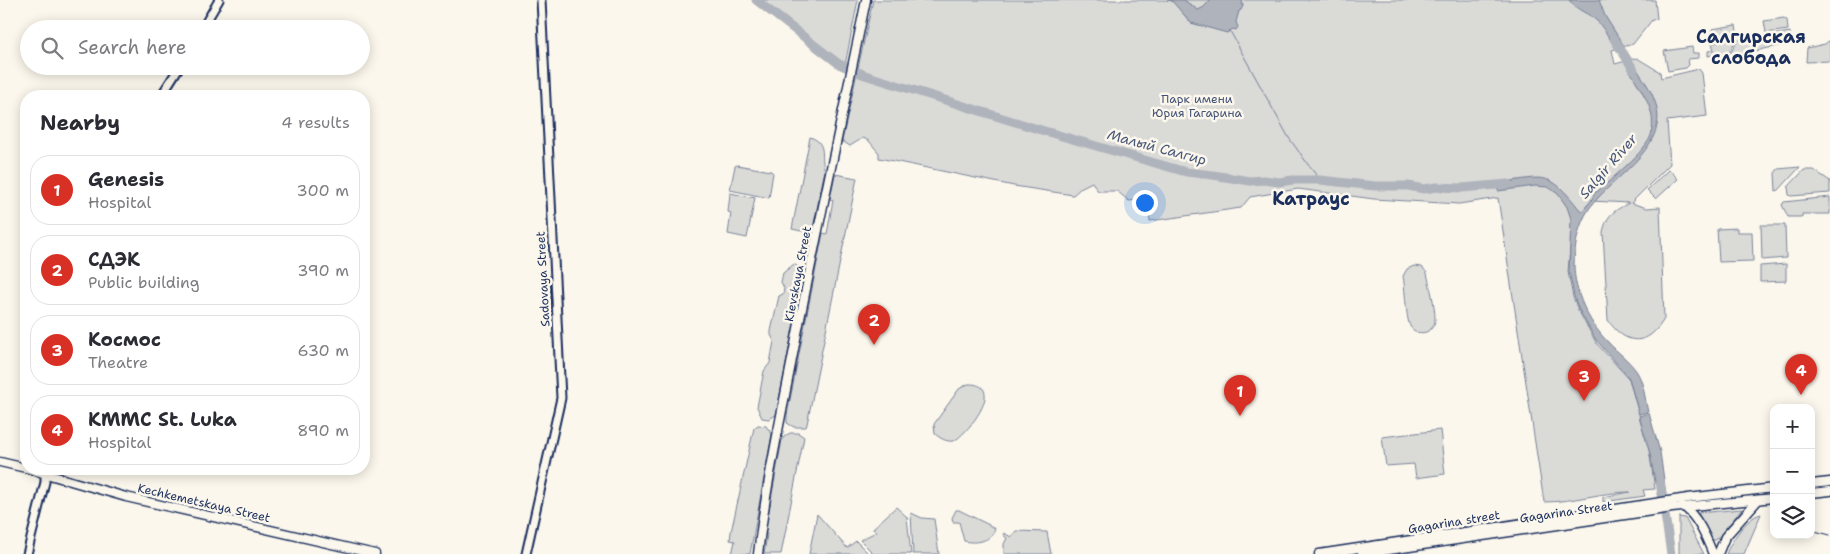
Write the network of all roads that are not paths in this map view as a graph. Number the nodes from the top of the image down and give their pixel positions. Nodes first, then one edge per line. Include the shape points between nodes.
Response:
1 (219, 0) edge
2 (541, 0) edge
3 (866, 0) edge
4 (207, 20) edge
5 (175, 75) edge
6 (166, 90) edge
7 (0, 462) edge
8 (20, 466) edge
9 (44, 475) edge
10 (57, 475) edge
11 (1830, 482) edge
12 (1815, 484) edge
13 (1770, 488) edge
14 (1770, 490) edge
15 (1830, 491) edge
16 (1815, 493) edge
17 (1770, 498) edge
18 (1758, 500) junction
19 (1674, 504) junction
20 (1684, 506) junction
21 (1653, 507) junction
22 (27, 554) edge
23 (375, 554) edge
24 (526, 554) edge
25 (758, 554) edge
26 (1319, 554) edge
27 (1362, 554) edge
28 (1714, 554) edge
29 (1718, 554) edge

1 - 4 main road
2 - 24 main road, Sadovaya Street via 561,398
3 - 25 main road, Kievskaya Street via 785,399
5 - 6 main road
7 - 8 main road, Kechkemetskaya Street
9 - 22 main road
10 - 23 main road, Kechkemetskaya Street via 126,497
11 - 12 main road
13 - 19 main road
14 - 18 main road
15 - 16 main road
17 - 18 main road, Gagarina Street
18 - 20 main road, Gagarina Street
18 - 29 main road via 1725,537
19 - 20 main road, Gagarina Street
19 - 21 main road, Gagarina Street
20 - 28 main road via 1696,520
21 - 26 main road, Gagarina street
21 - 27 main road, Gagarina Street

